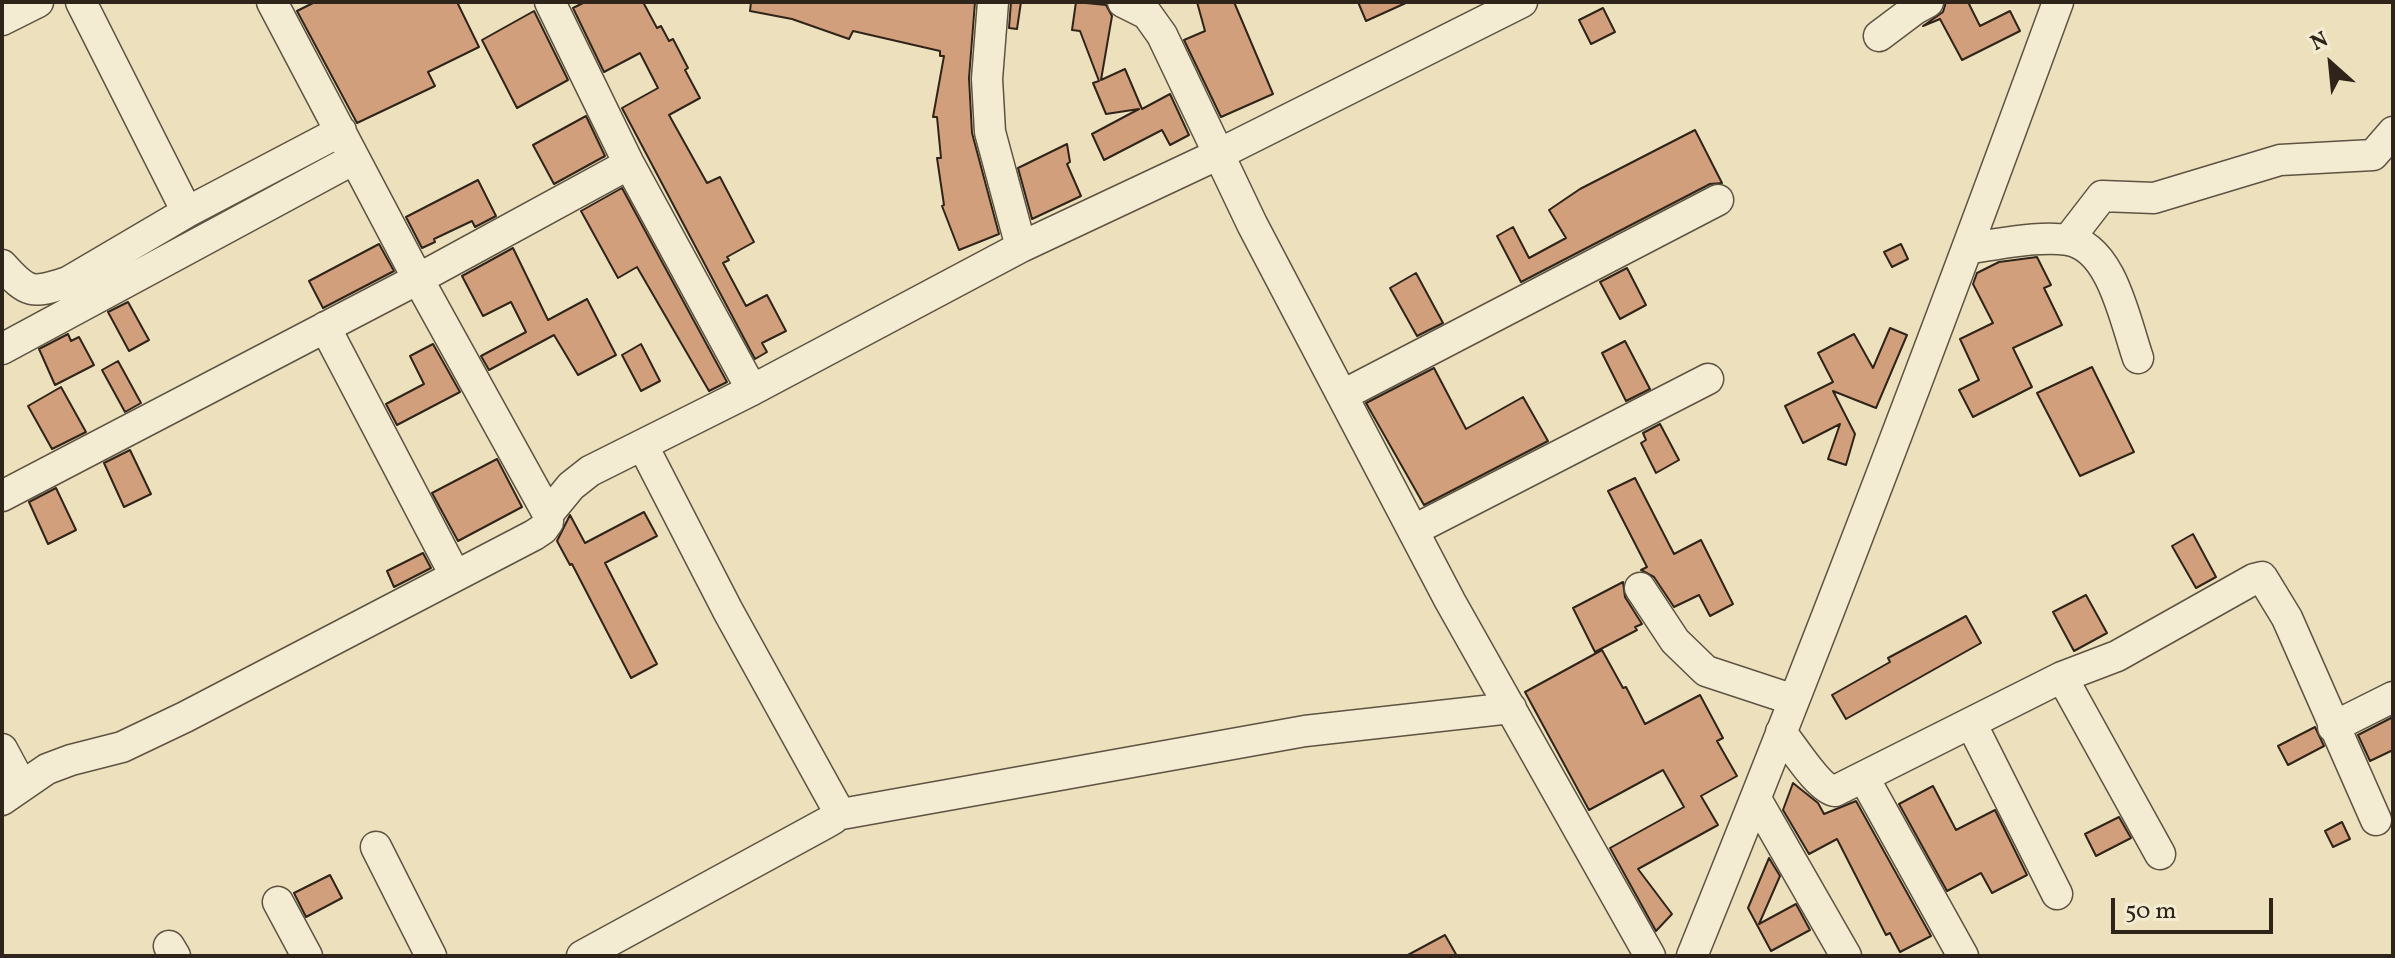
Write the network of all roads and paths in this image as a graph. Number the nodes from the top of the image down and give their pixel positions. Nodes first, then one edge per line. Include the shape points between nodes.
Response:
1 (38, 2) edge
2 (81, 2) edge
3 (272, 2) edge
4 (550, 2) edge
5 (993, 2) edge
6 (1522, 2) edge
7 (1928, 2) edge
8 (2058, 2) edge
9 (1140, 6) edge
10 (2, 20) edge
11 (1879, 36) dead end
12 (341, 131) junction
13 (2393, 132) edge
14 (1219, 154) junction
15 (354, 159) junction
16 (629, 164) junction
17 (1718, 200) dead end
18 (187, 212) junction
19 (2068, 240) junction
20 (1021, 247) junction
21 (1968, 248) junction
22 (2, 265) edge
23 (418, 279) junction
24 (325, 327) junction
25 (2, 349) edge
26 (2138, 358) dead end
27 (1708, 379) dead end
28 (752, 390) junction
29 (1343, 395) junction
30 (643, 446) junction
31 (2, 496) edge
32 (548, 514) junction
33 (1414, 530) junction
34 (455, 575) junction
35 (1640, 588) dead end
36 (2062, 677) junction
37 (2393, 697) edge
38 (1794, 700) junction
39 (1511, 708) junction
40 (1971, 723) junction
41 (2333, 727) junction
42 (1781, 732) junction
43 (2, 749) edge
44 (1864, 778) junction
45 (12, 793) edge
46 (1756, 799) junction
47 (836, 815) junction
48 (2376, 820) dead end
49 (376, 847) dead end
50 (2160, 854) dead end
51 (2057, 894) dead end
52 (278, 902) dead end
53 (591, 954) edge
54 (307, 956) edge
55 (431, 956) edge
56 (1650, 956) edge
57 (1692, 956) edge
58 (1846, 956) edge
59 (1963, 956) edge

1 - 10 street
2 - 18 street
3 - 12 street
4 - 16 street
5 - 20 street via 987,79 990,132
6 - 14 street
7 - 11 street
8 - 21 street
9 - 14 street via 1162,35
12 - 15 street
12 - 18 street
13 - 19 street via 2373,155 2280,160 2154,198 2102,196
14 - 20 street
14 - 29 street
15 - 23 street
15 - 25 street
16 - 23 street
16 - 28 street
17 - 29 street
18 - 22 street via 82,274 48,288 29,290
19 - 21 street
19 - 26 street via 2089,248 2103,264
20 - 28 street
21 - 38 street
23 - 24 street
23 - 32 street
24 - 31 street
24 - 34 street
27 - 33 street
28 - 30 street
29 - 33 street
30 - 32 street via 578,479
30 - 47 street via 837,806
32 - 34 street via 548,522 534,535
33 - 39 street
34 - 45 street via 185,717 122,747 47,769
35 - 38 street via 1675,641 1706,671
36 - 40 street
36 - 41 street via 2117,656 2262,577 2287,618
36 - 50 street
37 - 41 street
38 - 42 street
39 - 47 street via 1305,731
39 - 56 street
40 - 44 street
40 - 51 street
41 - 48 street
42 - 44 street via 1826,790
42 - 46 street
43 - 45 street
44 - 59 street
46 - 57 street
46 - 58 street
47 - 53 street
49 - 55 street
52 - 54 street

